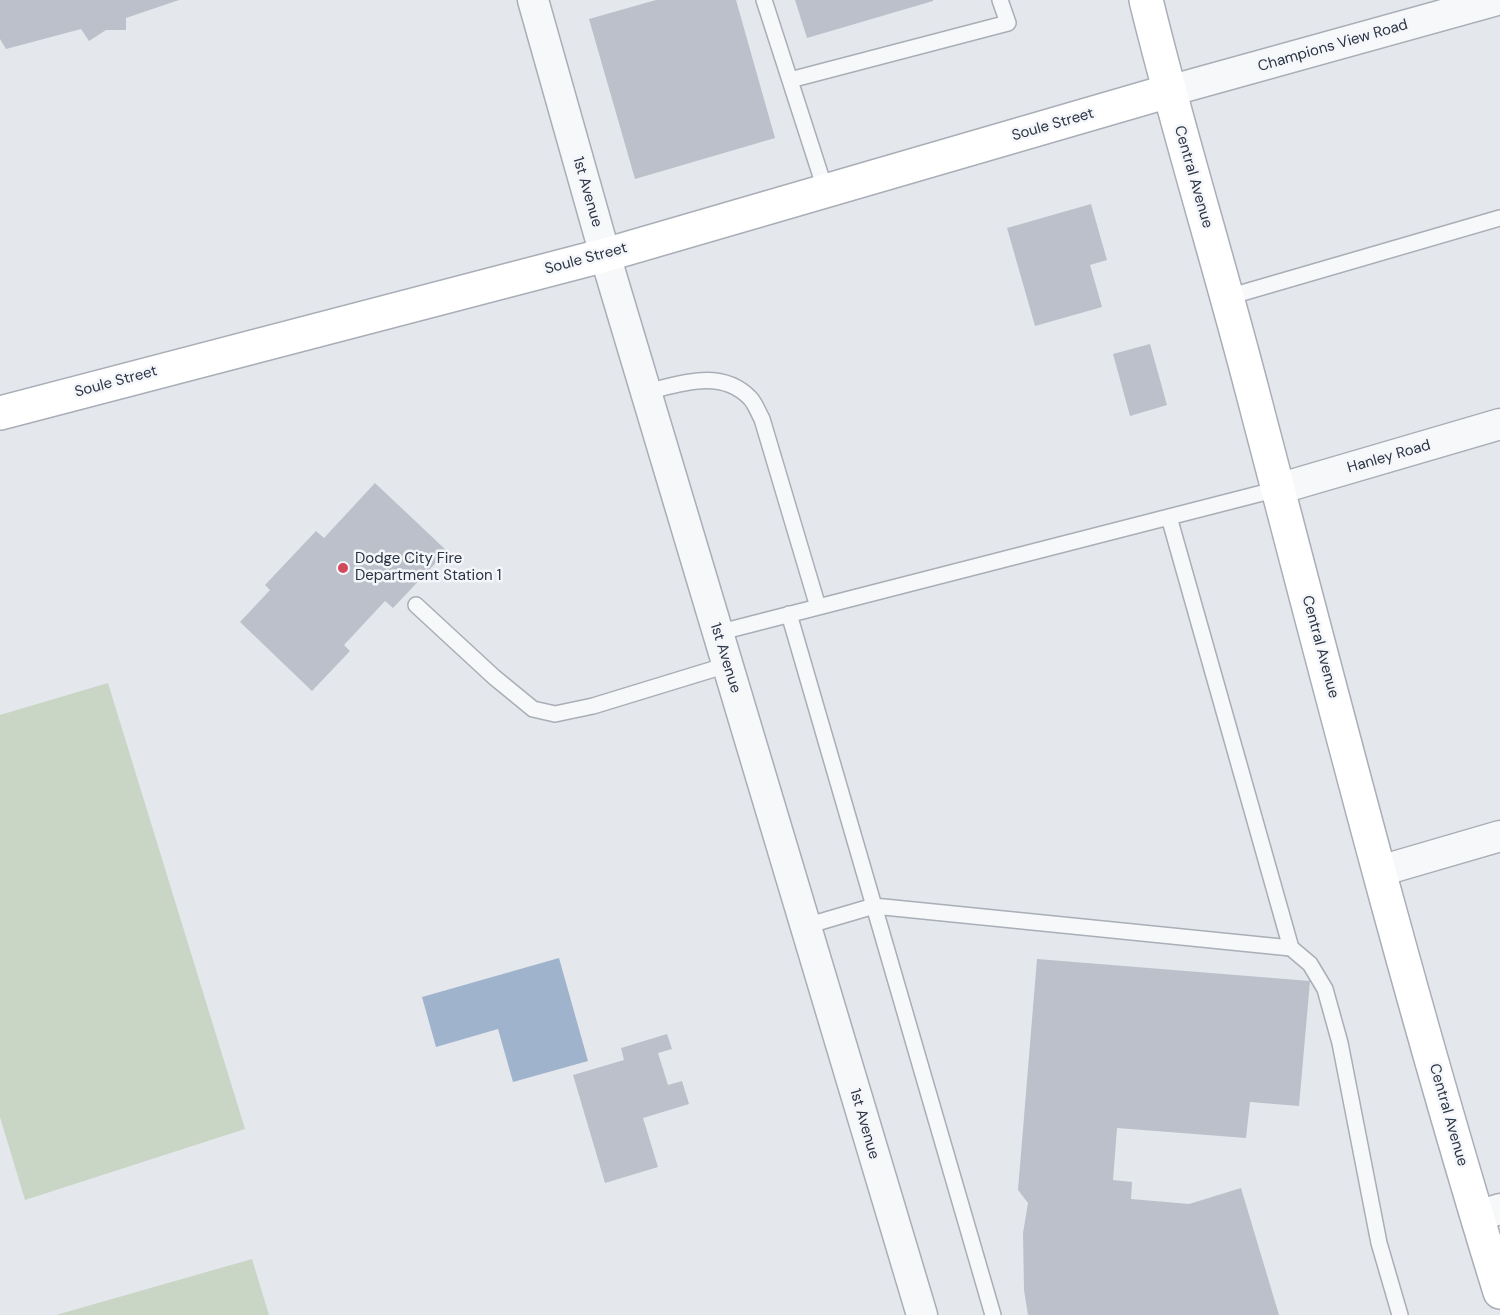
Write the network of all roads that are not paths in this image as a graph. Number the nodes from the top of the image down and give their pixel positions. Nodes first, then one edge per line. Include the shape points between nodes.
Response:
1 (533, 0) edge
2 (764, 0) edge
3 (1000, 0) edge
4 (1146, 0) edge
5 (1497, 0) edge
6 (790, 80) junction
7 (1169, 92) junction
8 (826, 192) junction
9 (1500, 218) edge
10 (605, 255) junction
11 (1228, 297) junction
12 (646, 392) junction
13 (0, 413) edge
14 (1500, 424) edge
15 (1278, 489) junction
16 (1169, 517) junction
17 (416, 605) dead end
18 (818, 607) junction
19 (789, 614) junction
20 (717, 633) junction
21 (727, 665) junction
22 (1500, 836) edge
23 (1380, 871) junction
24 (874, 906) junction
25 (806, 926) junction
26 (1291, 948) junction
27 (1488, 1212) edge
28 (1500, 1292) edge
29 (922, 1315) edge
30 (993, 1315) edge
31 (1400, 1315) edge

1 - 10 street, 1st Avenue
2 - 6 lane
3 - 6 lane via 1008,23
4 - 7 street, Central Avenue
5 - 7 street, Champions View Road
6 - 8 lane
7 - 8 street, Soule Street
7 - 11 street, Central Avenue
8 - 10 street, Soule Street
9 - 11 lane
10 - 12 street, 1st Avenue
10 - 13 street, Soule Street
11 - 15 street, Central Avenue
12 - 18 lane via 701,379 728,383 750,398 762,419
12 - 20 street, 1st Avenue
14 - 15 street, Hanley Road
15 - 16 lane
15 - 23 street, Central Avenue
16 - 18 lane
16 - 26 lane
17 - 21 lane via 533,709 555,714
18 - 19 lane
19 - 20 lane
19 - 24 lane
20 - 21 street, 1st Avenue
21 - 25 street, 1st Avenue
22 - 23 street
23 - 27 street, Central Avenue
24 - 25 lane
24 - 26 lane
24 - 30 lane
25 - 29 street, 1st Avenue
26 - 31 lane via 1310,964 1325,989 1340,1044 1379,1243
27 - 28 street, Central Avenue

